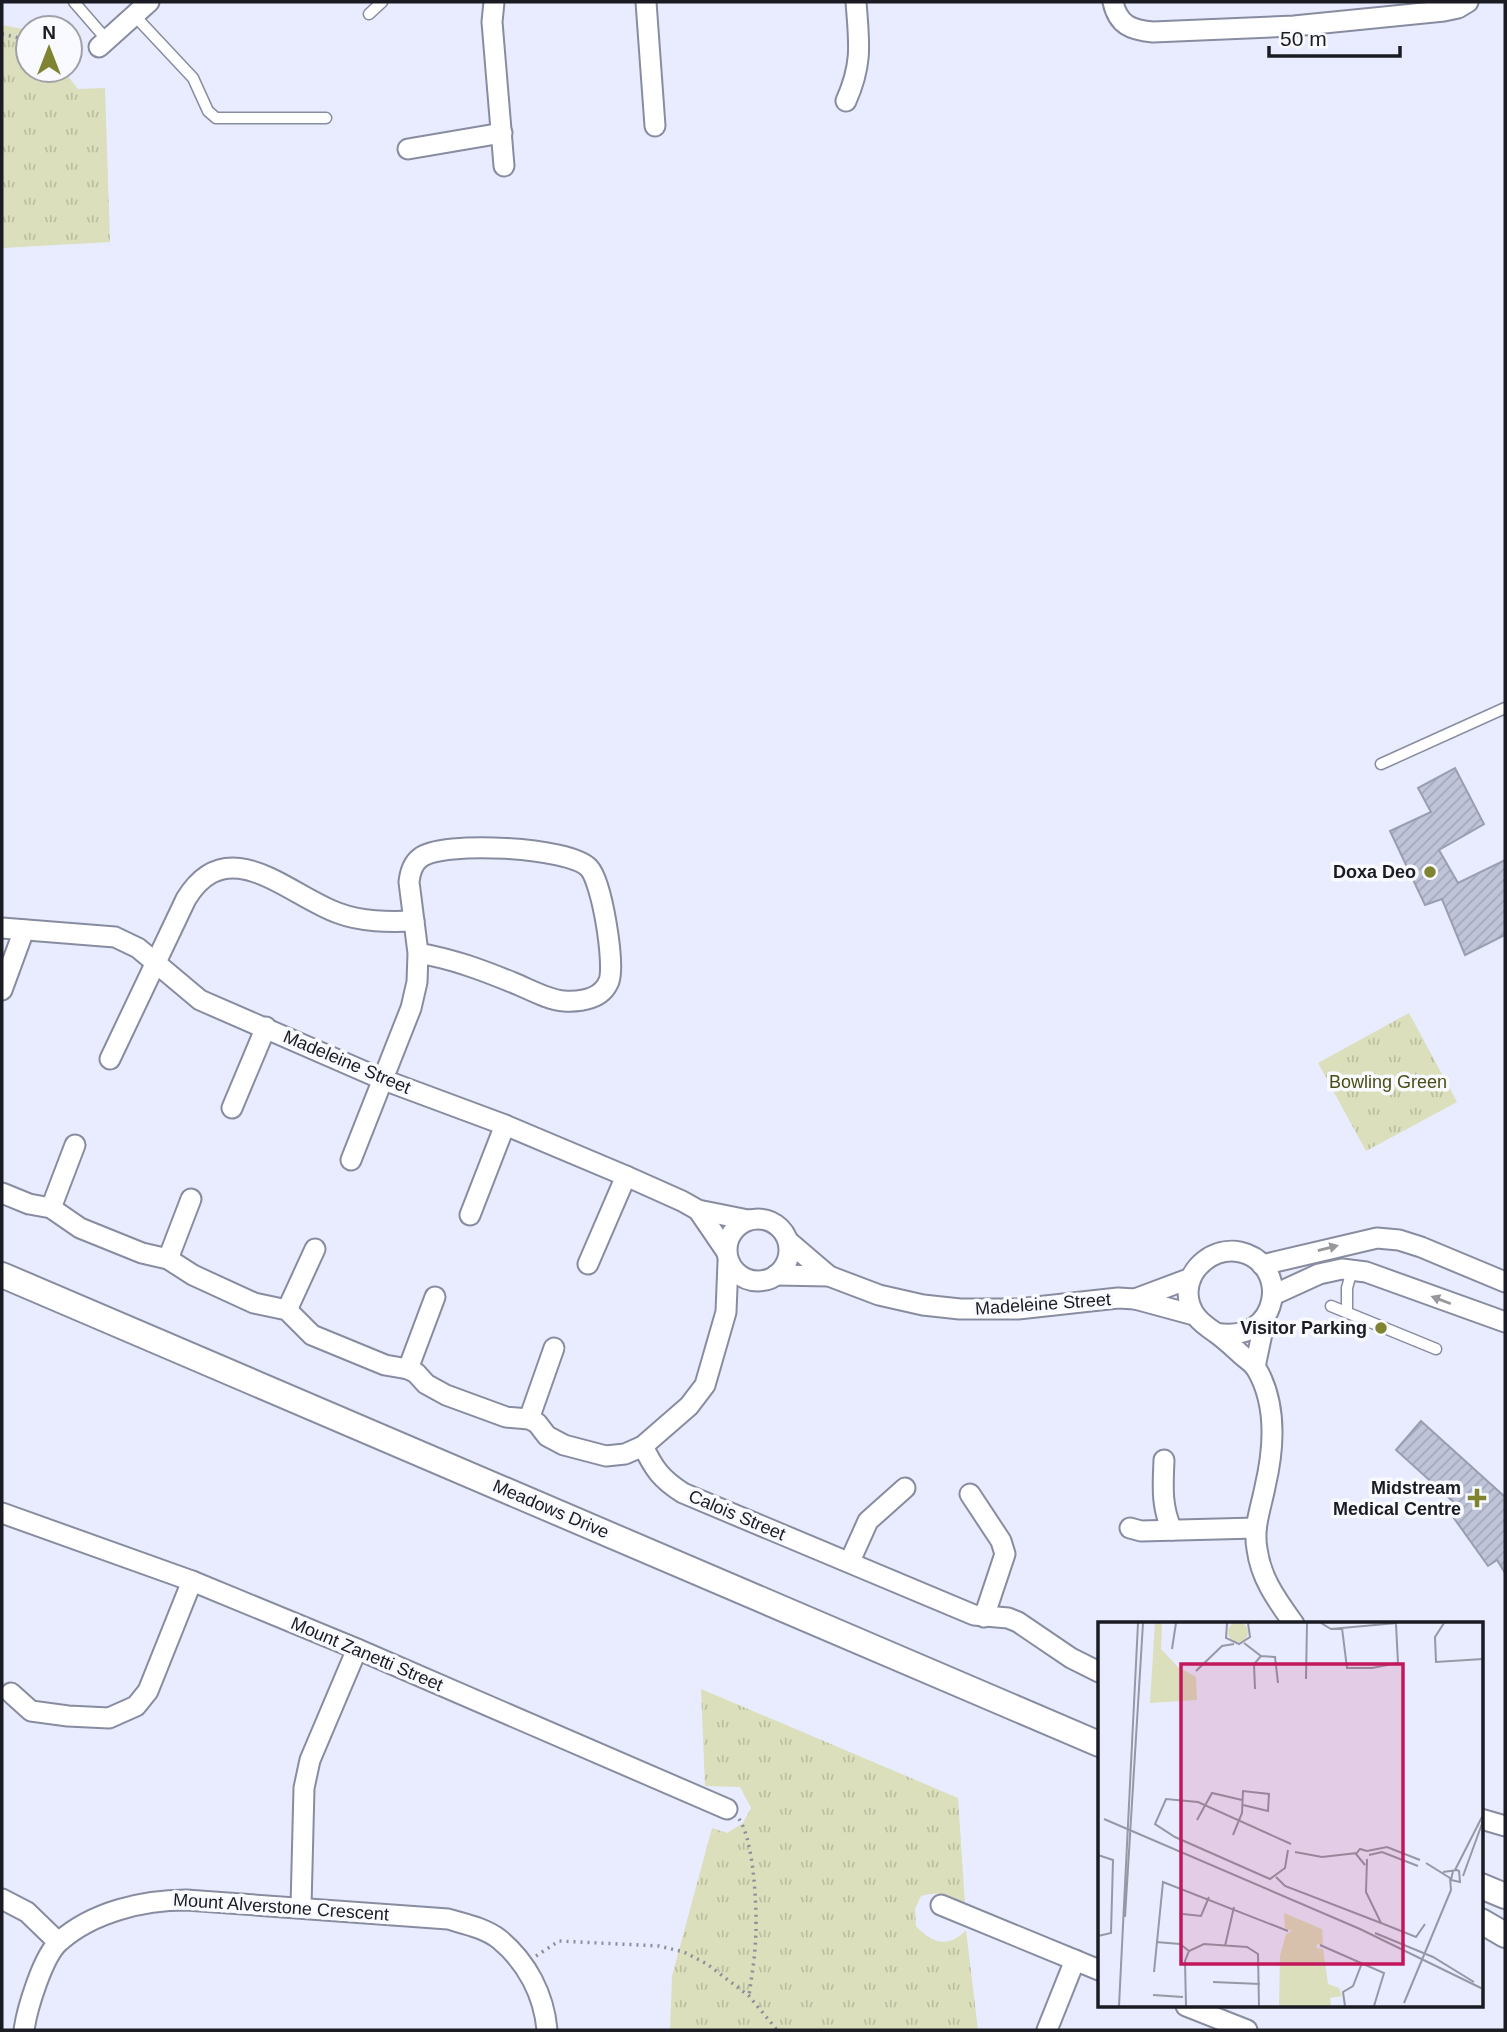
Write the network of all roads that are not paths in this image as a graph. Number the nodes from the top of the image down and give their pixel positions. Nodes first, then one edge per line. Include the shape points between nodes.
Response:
1 (74, 2) edge
2 (382, 2) edge
3 (494, 2) edge
4 (646, 2) edge
5 (856, 2) edge
6 (1113, 2) edge
7 (1468, 2) edge
8 (142, 8) edge
9 (369, 14) dead end
10 (103, 43) joint
11 (846, 101) dead end
12 (326, 118) dead end
13 (655, 126) dead end
14 (502, 133) junction
15 (408, 149) dead end
16 (504, 166) dead end
17 (1505, 708) edge
18 (1381, 764) dead end
19 (414, 921) junction
20 (2, 928) edge
21 (24, 930) junction
22 (418, 953) junction
23 (157, 962) junction
24 (2, 990) edge
25 (266, 1027) junction
26 (110, 1059) dead end
27 (384, 1080) junction
28 (232, 1108) dead end
29 (505, 1125) junction
30 (75, 1145) dead end
31 (351, 1160) dead end
32 (626, 1176) junction
33 (2, 1193) edge
34 (191, 1199) dead end
35 (51, 1208) junction
36 (698, 1210) junction
37 (470, 1215) dead end
38 (748, 1220) junction
39 (788, 1241) junction
40 (315, 1250) dead end
41 (727, 1256) junction
42 (168, 1259) junction
43 (588, 1264) dead end
44 (1262, 1265) junction
45 (1352, 1270) junction
46 (2, 1275) edge
47 (829, 1276) junction
48 (767, 1278) junction
49 (1191, 1278) junction
50 (1505, 1282) edge
51 (1273, 1295) junction
52 (435, 1297) dead end
53 (1135, 1299) junction
54 (1331, 1306) dead end
55 (287, 1310) junction
56 (726, 1312) junction
57 (1347, 1312) junction
58 (1194, 1315) junction
59 (1265, 1319) junction
60 (1505, 1322) edge
61 (1216, 1333) junction
62 (554, 1348) dead end
63 (1436, 1349) dead end
64 (1255, 1367) junction
65 (408, 1368) junction
66 (529, 1419) junction
67 (643, 1446) junction
68 (1164, 1460) dead end
69 (905, 1488) dead end
70 (970, 1493) dead end
71 (2, 1513) edge
72 (1130, 1528) dead end
73 (1256, 1528) junction
74 (1172, 1530) junction
75 (850, 1562) junction
76 (192, 1581) junction
77 (984, 1617) junction
78 (1293, 1622) edge
79 (357, 1649) junction
80 (1098, 1671) edge
81 (11, 1693) dead end
82 (1098, 1744) edge
83 (727, 1809) road end
84 (1482, 1819) edge
85 (1505, 1826) edge
86 (1482, 1886) edge
87 (1505, 1896) edge
88 (2, 1899) edge
89 (941, 1905) dead end
90 (300, 1907) junction
91 (1482, 1921) edge
92 (1505, 1933) edge
93 (58, 1942) junction
94 (1075, 1960) junction
95 (1098, 1970) edge
96 (1190, 2008) edge
97 (1235, 2028) edge
98 (24, 2030) edge
99 (547, 2030) edge
100 (1047, 2030) edge

1 - 10 lane
2 - 9 lane
3 - 14 street
4 - 13 street
5 - 11 street via 860,62
6 - 7 street via 1124,25 1153,32 1308,25 1444,11
8 - 10 street
8 - 12 lane via 216,118
14 - 15 street
14 - 16 street
17 - 18 lane
19 - 22 street
19 - 22 street via 409,882 419,858 446,848 559,855 587,866 596,877 611,965 601,993 561,1001 465,963
19 - 23 street via 370,921 342,915 265,875 224,869 196,882
20 - 21 street, Madeleine Street
21 - 23 street, Madeleine Street via 115,937
21 - 24 street
22 - 27 street via 411,1008
23 - 25 street, Madeleine Street via 200,1000
23 - 26 street
25 - 27 street, Madeleine Street
25 - 28 street
27 - 29 street, Madeleine Street
27 - 31 street
29 - 32 street, Madeleine Street
29 - 37 street
30 - 35 street
32 - 36 street, Madeleine Street
32 - 43 street
33 - 35 street
34 - 42 street
35 - 42 street via 80,1228 142,1254
36 - 38 street, Madeleine Street
36 - 41 street, Madeleine Street
38 - 39 street, Madeleine Street via 776,1224
38 - 41 street via 732,1231
39 - 47 street, Madeleine Street
39 - 48 street via 783,1269
40 - 55 street
41 - 48 street, Madeleine Street via 742,1277
41 - 56 street
42 - 55 street via 254,1303
44 - 49 street, Madeleine Street via 1241,1252 1229,1251 1206,1259
44 -> 50 street via 1377,1238 1421,1247
44 - 51 street
45 - 51 street via 1319,1274
45 - 57 lane
60 -> 45 street
46 - 82 street, Meadows Drive
47 - 48 street, Madeleine Street
47 - 53 street, Madeleine Street via 879,1295 960,1309
48 - 56 street
49 - 53 street, Madeleine Street
49 - 58 street via 1189,1302
51 - 59 street
52 - 65 street
53 - 58 street, Madeleine Street
54 - 57 lane
55 - 65 street via 312,1335 385,1365
56 - 67 street via 705,1385 690,1406
57 - 63 lane
58 - 61 street, Madeleine Street
59 - 61 street via 1245,1334
59 - 64 street
61 - 64 street, Madeleine Street
62 - 66 street
64 - 73 street via 1270,1410 1272,1434 1272,1457
65 - 66 street via 446,1395 506,1417
66 - 67 street via 547,1436 586,1452 625,1454
67 - 75 street, Calois Street via 654,1469 683,1493
68 - 74 street via 1162,1499
69 - 75 street via 868,1521
70 - 77 street via 1005,1554
71 - 76 street, Mount Zanetti Street
72 - 74 street
73 - 74 street
73 - 78 street via 1262,1572
75 - 77 street, Calois Street
76 - 79 street, Mount Zanetti Street
76 - 81 street via 148,1691 135,1706 109,1718 68,1716 31,1711
77 - 80 street, Calois Street via 1018,1622
79 - 83 street, Mount Zanetti Street
79 - 90 street via 310,1760 304,1788
84 - 85 street
86 - 87 street
88 - 93 street via 27,1912
89 - 94 street
90 - 93 street, Mount Alverstone Crescent via 159,1899 119,1909
90 - 99 street, Mount Alverstone Crescent via 448,1919 477,1927 498,1938 523,1965 542,2000
91 - 92 street
93 - 98 street via 34,1990
94 - 95 street
94 - 100 street
96 - 97 street

